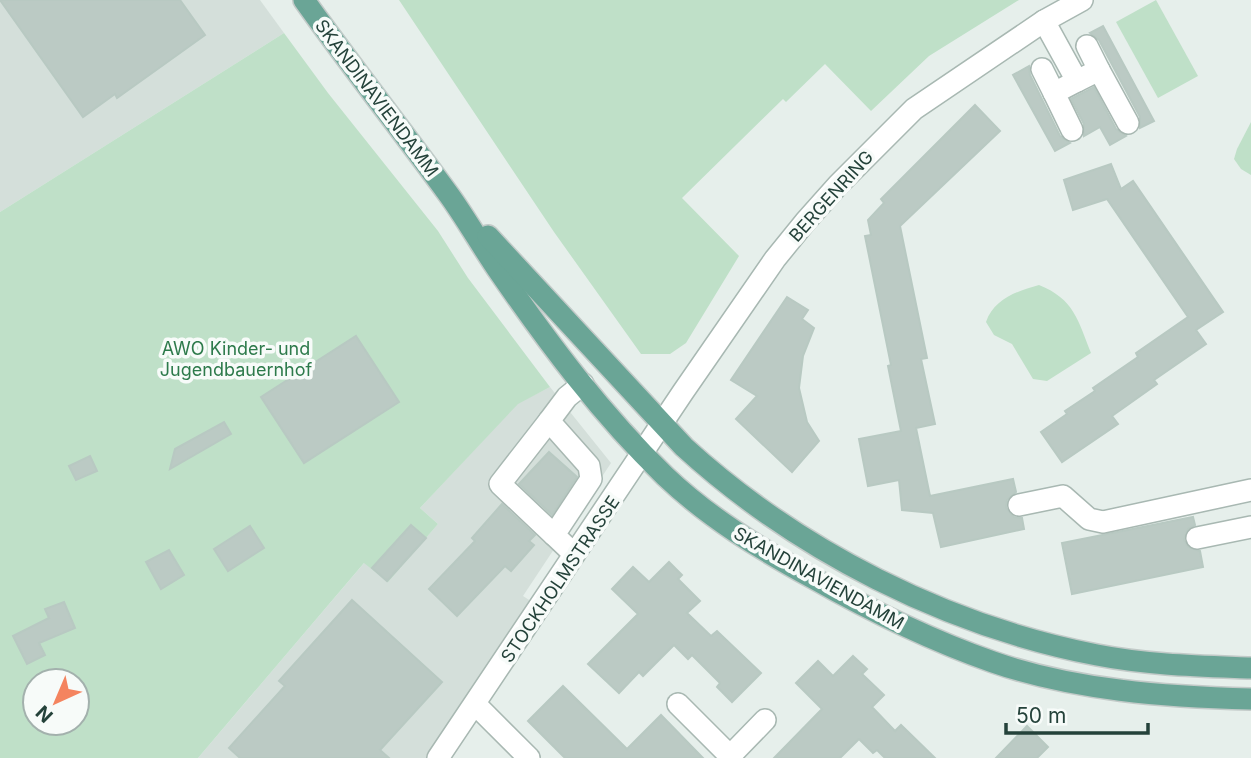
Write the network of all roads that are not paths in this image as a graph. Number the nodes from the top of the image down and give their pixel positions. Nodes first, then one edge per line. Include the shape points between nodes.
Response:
1 (304, 0) edge
2 (1082, 0) edge
3 (1044, 21) junction
4 (1087, 46) dead end
5 (1042, 69) dead end
6 (1098, 70) junction
7 (1077, 81) junction
8 (1054, 93) junction
9 (1128, 123) dead end
10 (1072, 130) dead end
11 (450, 196) junction
12 (583, 384) junction
13 (550, 421) junction
14 (662, 425) junction
15 (643, 453) junction
16 (1251, 490) edge
17 (1019, 505) dead end
18 (1251, 527) edge
19 (554, 535) junction
20 (1251, 537) edge
21 (574, 554) junction
22 (1251, 668) edge
23 (1251, 699) edge
24 (678, 704) dead end
25 (476, 705) junction
26 (765, 720) dead end
27 (731, 757) edge
28 (438, 758) edge
29 (529, 758) edge

1 - 11 main road, SKANDINAVIENDAMM
2 - 3 street, BERGENRING
3 - 7 street
3 - 14 street, BERGENRING via 914,109 838,185 775,260
4 - 6 street
5 - 8 street
6 - 7 street
6 - 9 street
7 - 8 street
8 - 10 street
11 - 12 main road, SKANDINAVIENDAMM via 500,273
11 - 14 main road, SKANDINAVIENDAMM
12 - 13 street
12 - 15 main road, SKANDINAVIENDAMM
13 - 19 street via 589,466 592,479
13 - 19 street via 500,484
14 - 15 street, BERGENRING
14 - 22 main road, SKANDINAVIENDAMM via 710,469 820,548 868,576 948,611 1013,635 1099,656
15 - 21 street, STOCKHOLMSTRASSE
15 - 23 main road, SKANDINAVIENDAMM via 689,497 751,542 835,591 932,639 1031,673 1097,686 1190,698
16 - 17 street via 1103,522 1089,519 1063,496
18 - 20 street via 1198,543
19 - 21 street
21 - 25 street, STOCKHOLMSTRASSE
24 - 27 street
25 - 28 street, STOCKHOLMSTRASSE
25 - 29 street
26 - 27 street

